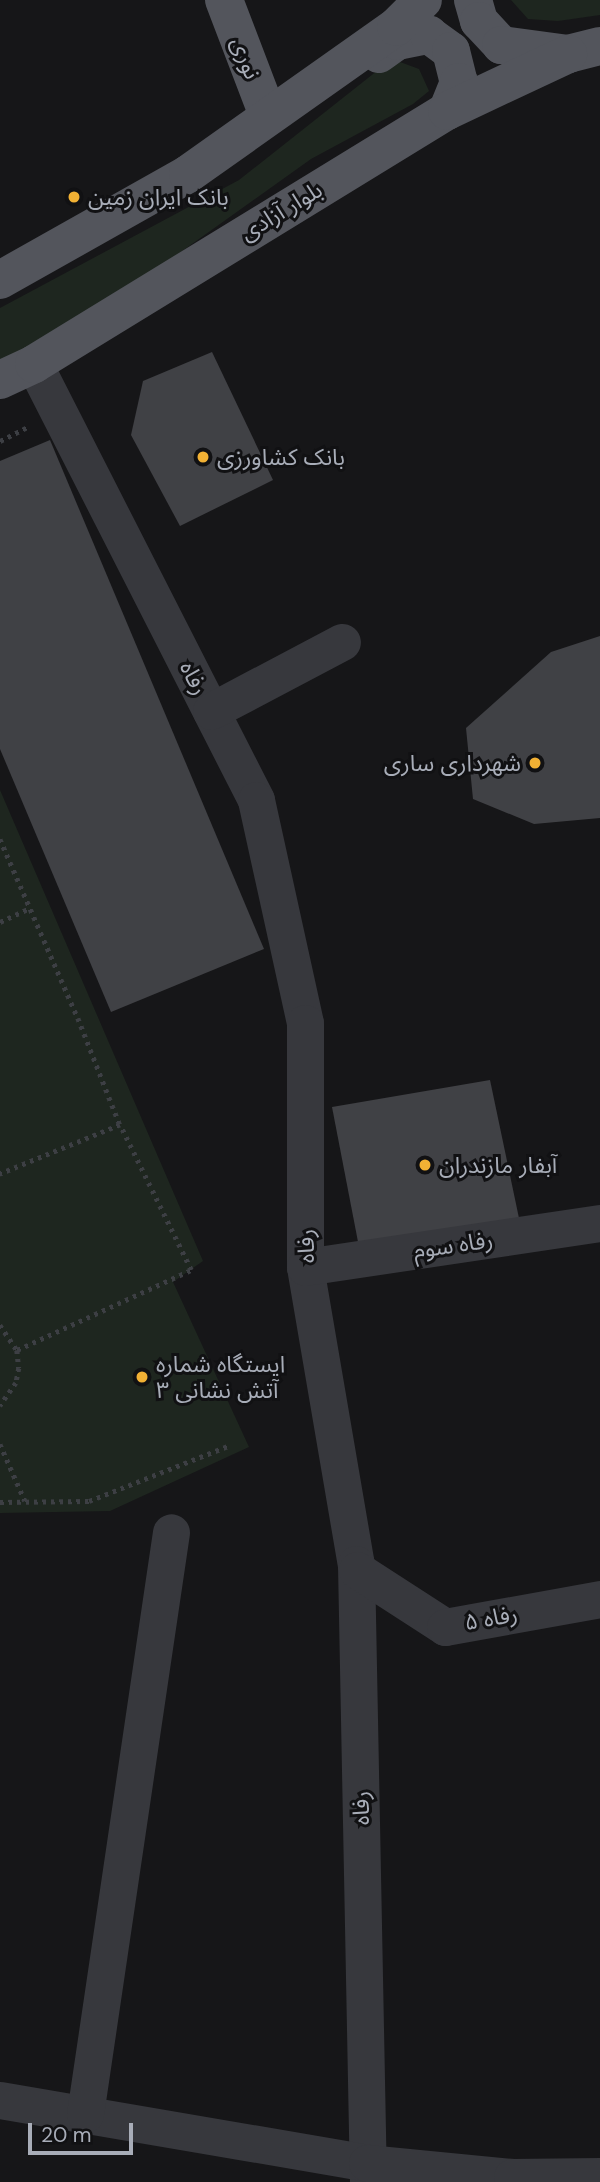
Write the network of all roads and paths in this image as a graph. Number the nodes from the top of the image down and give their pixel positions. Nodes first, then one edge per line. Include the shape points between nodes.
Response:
1 (224, 0) edge
2 (423, 0) edge
3 (473, 0) edge
4 (584, 50) edge
5 (447, 111) junction
6 (268, 116) junction
7 (188, 174) junction
8 (0, 280) edge
9 (34, 364) junction
10 (0, 380) edge
11 (342, 642) dead end
12 (211, 711) junction
13 (0, 839) edge
14 (30, 908) junction
15 (0, 922) edge
16 (120, 1125) junction
17 (0, 1174) edge
18 (600, 1223) edge
19 (305, 1267) junction
20 (0, 1325) edge
21 (17, 1350) junction
22 (0, 1406) edge
23 (0, 1444) edge
24 (228, 1446) dead end
25 (25, 1501) junction
26 (0, 1502) edge
27 (171, 1532) dead end
28 (357, 1570) junction
29 (600, 1599) edge
30 (0, 2100) edge
31 (85, 2115) junction
32 (368, 2173) edge
33 (600, 2176) edge

1 - 6 main road, نوری
2 - 6 main road via 396,27
3 - 4 main road via 479,21 501,45
4 - 5 main road, بلوار آزادی
5 - 7 main road via 459,82 451,51 429,35 397,41 254,156
5 - 9 main road, بلوار آزادی
6 - 7 main road
7 - 8 main road
9 - 10 main road, بلوار آزادی
9 - 12 street, رفاه
11 - 12 street
12 - 19 street, رفاه via 256,800 305,1023
13 - 14 path
14 - 15 path
14 - 16 path
16 - 17 path
16 - 21 path via 191,1269
18 - 19 street, رفاه سوم
19 - 28 street, رفاه
20 - 21 path
21 - 22 path via 16,1383
23 - 25 path
24 - 25 path via 89,1501
25 - 26 path
27 - 31 street
28 - 29 street, رفاه ۵ via 445,1627
28 - 32 street, رفاه
30 - 31 street
31 - 32 street
32 - 33 street

